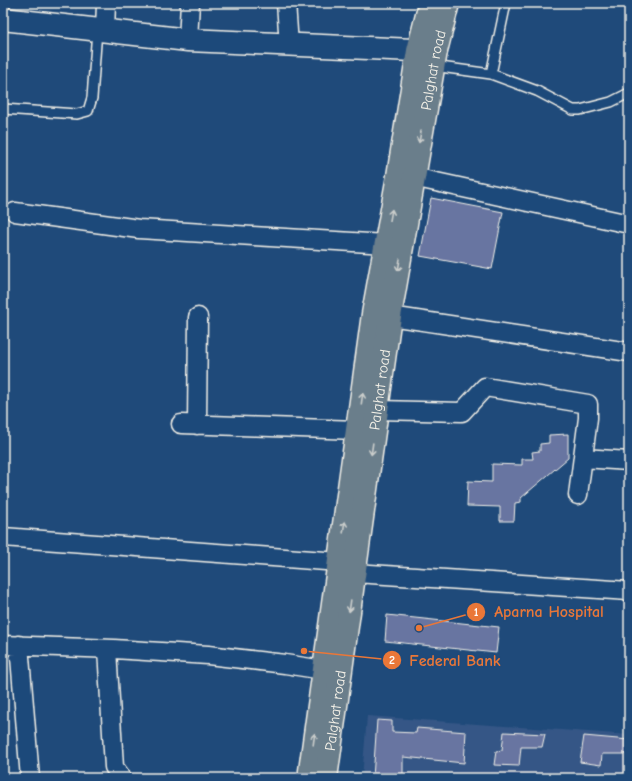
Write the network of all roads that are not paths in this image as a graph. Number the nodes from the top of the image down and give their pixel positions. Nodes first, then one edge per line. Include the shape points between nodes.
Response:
1 (106, 3) edge
2 (190, 3) edge
3 (286, 3) edge
4 (430, 3) edge
5 (448, 3) edge
6 (506, 3) edge
7 (3, 19) edge
8 (101, 30) junction
9 (188, 40) junction
10 (289, 45) junction
11 (429, 56) junction
12 (491, 74) junction
13 (629, 93) edge
14 (3, 109) edge
15 (406, 177) junction
16 (15, 212) dead end
17 (629, 224) edge
18 (386, 244) junction
19 (390, 316) junction
20 (198, 317) dead end
21 (629, 352) edge
22 (378, 410) junction
23 (357, 430) junction
24 (583, 458) junction
25 (629, 461) edge
26 (578, 495) dead end
27 (3, 537) edge
28 (347, 567) junction
29 (629, 591) edge
30 (11, 645) edge
31 (107, 648) junction
32 (332, 672) junction
33 (30, 778) edge
34 (122, 778) edge
35 (308, 778) edge
36 (326, 778) edge

1 - 8 street
2 - 9 street
3 - 10 street
4 - 11 main road, Palghat road
5 - 11 main road, Palghat road
6 - 12 lane
7 - 8 street
8 - 9 street
8 - 14 lane via 88,111 77,114
9 - 10 street
10 - 11 street
11 - 12 lane
11 - 15 main road, Palghat road
12 - 13 lane via 537,91 573,110 611,102
15 - 17 street
18 -> 15 main road, Palghat road
15 -> 19 main road, Palghat road
16 - 18 street via 139,229
23 -> 18 main road, Palghat road
19 - 21 street
19 - 22 main road, Palghat road
20 - 23 street via 189,424
22 - 24 street via 462,412 485,387 588,404
22 -> 28 main road, Palghat road
28 -> 23 main road, Palghat road
24 - 25 street
24 - 26 street
27 - 28 street
28 - 29 street
28 - 32 main road, Palghat road
30 - 31 street
30 - 33 street
31 - 32 street via 208,655
31 - 34 street via 114,767
35 -> 32 main road, Palghat road
32 - 36 main road, Palghat road

